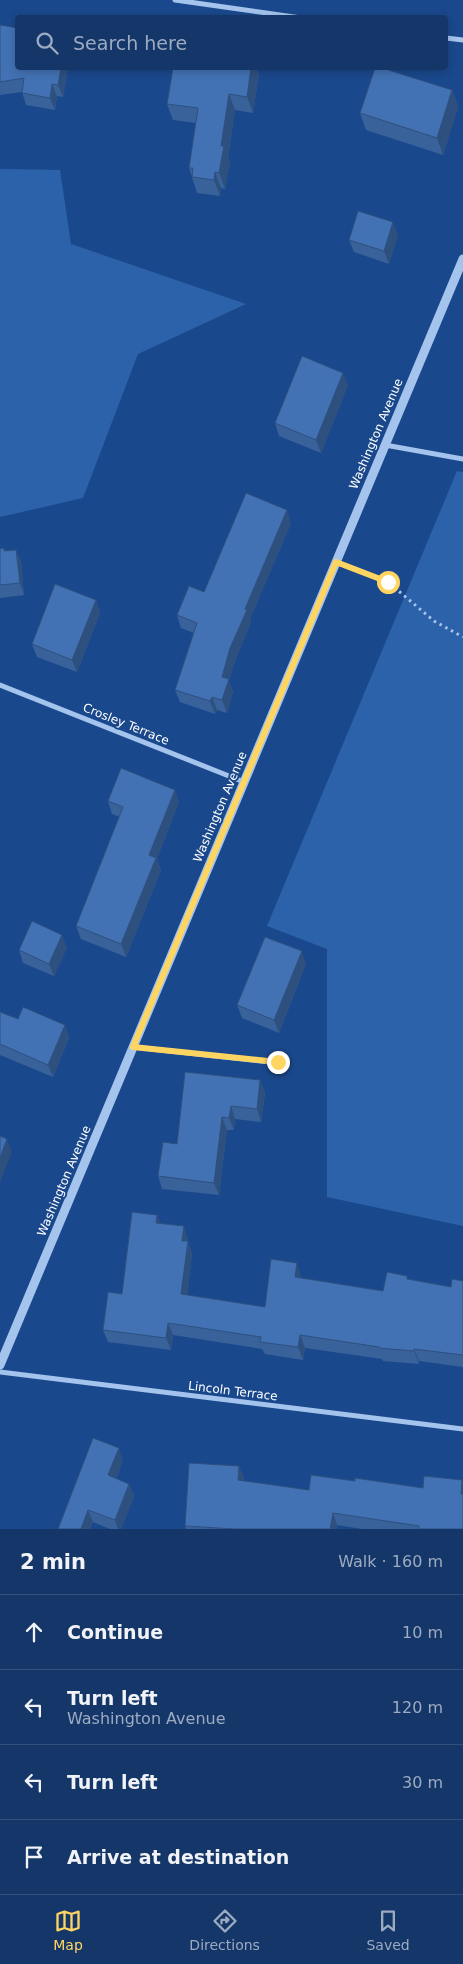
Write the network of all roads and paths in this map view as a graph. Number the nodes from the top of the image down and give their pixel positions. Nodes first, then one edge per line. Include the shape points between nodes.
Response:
1 (175, 0) edge
2 (279, 15) edge
3 (448, 38) edge
4 (463, 40) edge
5 (463, 259) edge
6 (385, 445) junction
7 (463, 459) edge
8 (336, 562) junction
9 (463, 637) edge
10 (0, 685) edge
11 (244, 782) junction
12 (133, 1047) junction
13 (278, 1062) dead end
14 (0, 1365) edge
15 (0, 1372) edge
16 (463, 1429) edge

1 - 2 street
3 - 4 street
5 - 6 street, Washington Avenue
6 - 7 street
6 - 8 street, Washington Avenue
8 - 9 path via 388,582 434,621
8 - 11 street, Washington Avenue
10 - 11 street, Crosley Terrace
11 - 12 street, Washington Avenue
12 - 13 street
12 - 14 street, Washington Avenue
15 - 16 street, Lincoln Terrace

